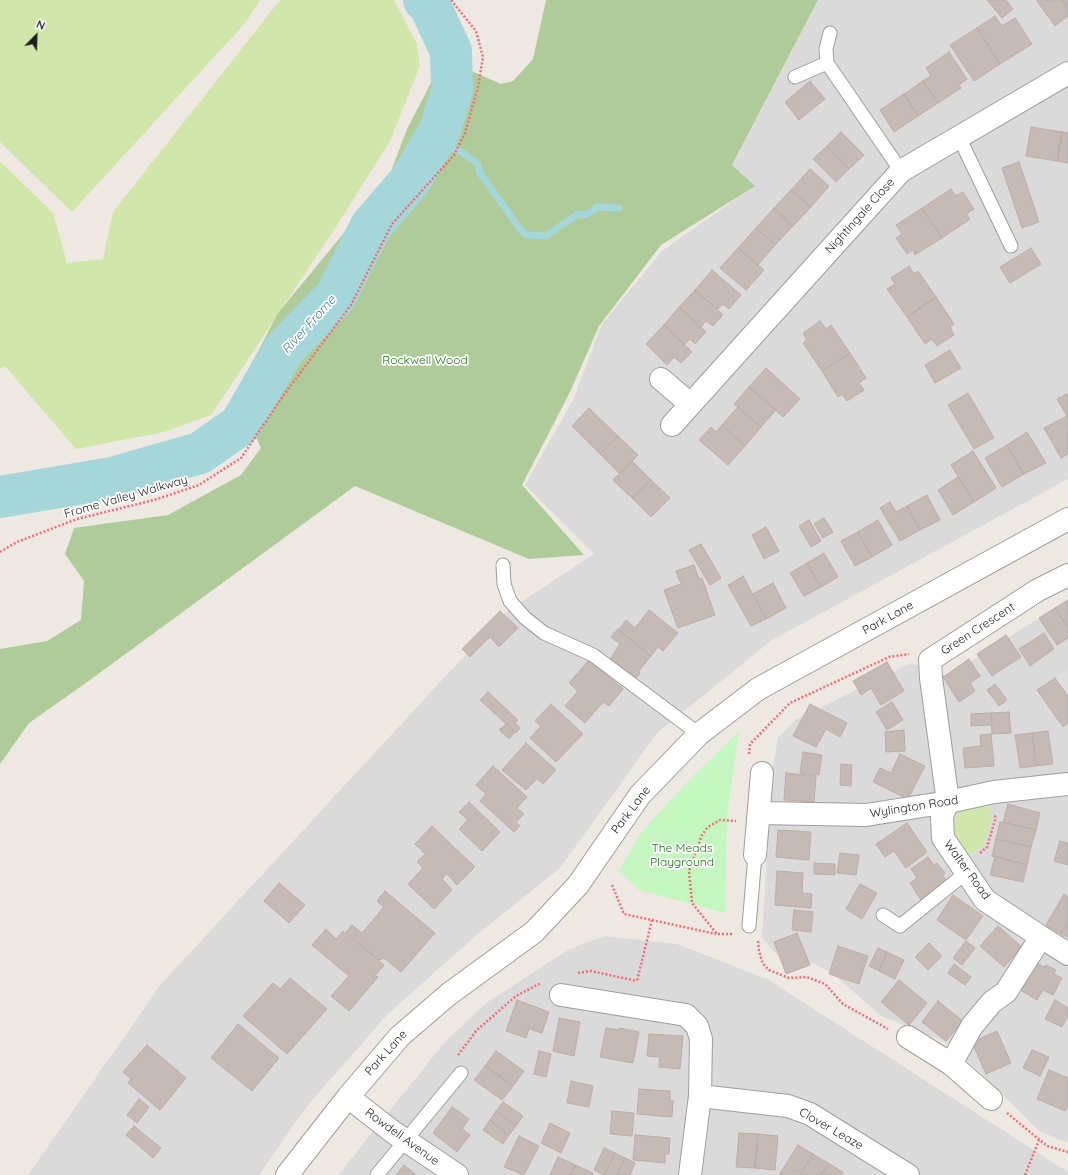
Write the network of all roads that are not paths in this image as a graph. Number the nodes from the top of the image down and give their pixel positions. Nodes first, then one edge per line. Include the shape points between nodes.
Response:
1 (830, 33) dead end
2 (827, 63) junction
3 (1068, 73) edge
4 (795, 76) dead end
5 (959, 137) junction
6 (901, 171) junction
7 (1011, 246) dead end
8 (661, 379) dead end
9 (690, 404) junction
10 (672, 425) dead end
11 (1068, 519) edge
12 (503, 565) dead end
13 (1068, 575) edge
14 (699, 734) junction
15 (755, 766) road end
16 (1068, 784) edge
17 (948, 802) junction
18 (751, 817) junction
19 (755, 855) joint
20 (965, 869) junction
21 (883, 915) dead end
22 (749, 926) dead end
23 (1041, 937) junction
24 (1068, 954) edge
25 (561, 995) dead end
26 (908, 1037) road end
27 (950, 1064) junction
28 (461, 1073) dead end
29 (700, 1096) junction
30 (348, 1097) junction
31 (991, 1099) road end
32 (404, 1140) junction
33 (287, 1175) edge
34 (377, 1175) edge
35 (457, 1175) edge
36 (690, 1175) edge
37 (908, 1175) edge

1 - 2 lane via 826,49
2 - 4 lane
2 - 6 lane
3 - 5 street, Nightingale Close
5 - 6 street, Nightingale Close
5 - 7 lane
6 - 9 street, Nightingale Close
8 - 9 street
9 - 10 street, Nightingale Close
11 - 14 street, Park Lane via 758,689
12 - 14 lane via 504,584 510,601 525,618 544,633 593,655
13 - 17 street, Green Crescent via 1038,590 930,660
14 - 30 street, Park Lane via 640,795 578,885 534,932 449,994 400,1036
15 - 18 street
16 - 17 street, Wylington Road via 994,792
17 - 18 street, Wylington Road via 866,815
17 - 20 street, Walter Road via 942,816 943,838
18 - 19 street
19 - 22 lane
20 - 21 lane via 900,926
20 - 23 street, Walter Road via 985,900
23 - 24 street, Walter Road
23 - 27 street via 1006,992 992,1002 972,1026
25 - 29 street via 686,1015 697,1026 701,1039
26 - 27 street
27 - 31 street
28 - 32 lane
29 - 36 street
29 - 37 street, Clover Leaze via 788,1106 810,1114
30 - 32 street, Rowdell Avenue
30 - 33 street, Park Lane
32 - 34 lane
32 - 35 street, Rowdell Avenue

